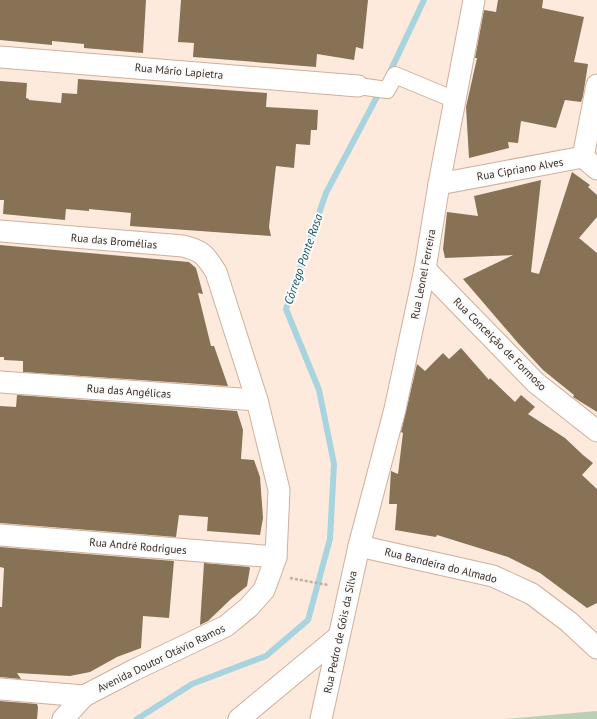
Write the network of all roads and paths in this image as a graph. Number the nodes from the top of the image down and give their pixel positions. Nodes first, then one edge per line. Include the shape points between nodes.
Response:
1 (474, 0) edge
2 (0, 57) edge
3 (362, 86) joint
4 (597, 86) edge
5 (455, 100) junction
6 (590, 163) edge
7 (439, 184) junction
8 (0, 231) edge
9 (425, 268) junction
10 (216, 272) joint
11 (0, 382) edge
12 (257, 400) junction
13 (597, 431) edge
14 (0, 535) edge
15 (359, 546) junction
16 (276, 557) junction
17 (304, 580) dead end
18 (332, 586) dead end
19 (338, 637) junction
20 (597, 648) edge
21 (0, 689) edge
22 (84, 696) junction
23 (63, 719) edge
24 (239, 719) edge
25 (321, 719) edge

1 - 5 street, Rua Leonel Ferreira
2 - 3 street, Rua Mário Lapietra
3 - 5 street via 387,90 395,75
4 - 6 street
5 - 7 street, Rua Leonel Ferreira
6 - 7 street, Rua Cipriano Alves
7 - 9 street, Rua Leonel Ferreira
8 - 10 street, Rua das Bromélias via 183,246 197,250 208,259
9 - 13 street, Rua Conceição de Formoso via 536,383
9 - 15 street, Rua Leonel Ferreira via 394,409
10 - 12 street, Avenida Doutor Otávio Ramos
11 - 12 street, Rua das Angélicas
12 - 16 street, Avenida Doutor Otávio Ramos via 279,490
14 - 16 street, Rua André Rodrigues
15 - 19 street, Rua Pedro de Góis da Silva
15 - 20 street, Rua Bandeira do Almado via 493,576 532,594 569,622
16 - 22 street, Avenida Doutor Otávio Ramos via 264,590 249,607 226,626
17 - 18 path
19 - 24 street
19 - 25 street, Rua Pedro de Góis da Silva
21 - 22 street
22 - 23 street, Avenida Doutor Otávio Ramos

